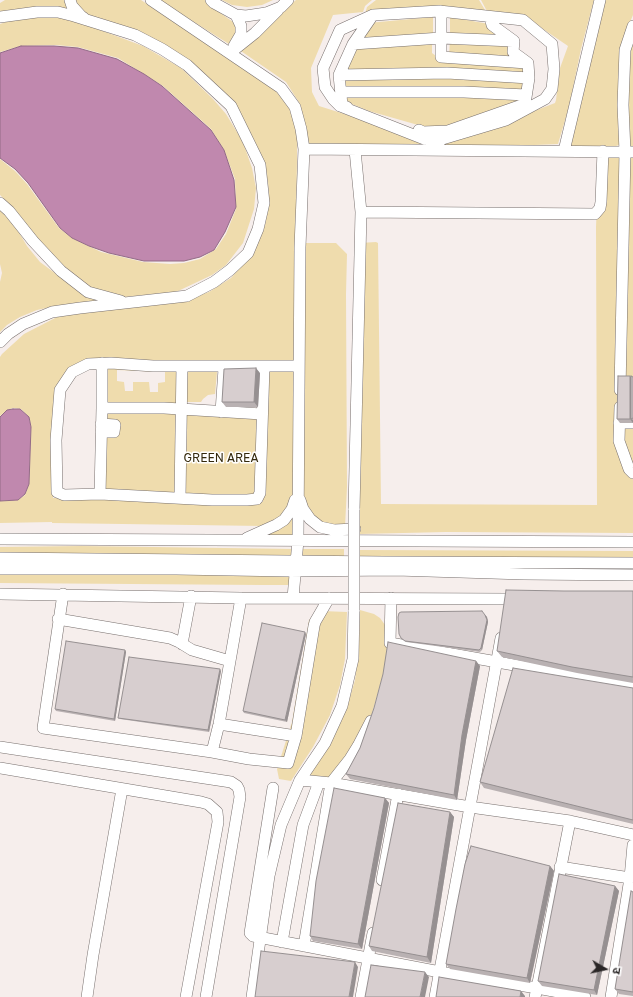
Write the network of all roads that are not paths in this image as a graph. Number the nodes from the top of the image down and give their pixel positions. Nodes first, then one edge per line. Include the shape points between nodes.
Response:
1 (70, 0) edge
2 (151, 0) edge
3 (211, 0) edge
4 (600, 0) edge
5 (284, 3) edge
6 (441, 11) junction
7 (373, 15) junction
8 (236, 16) junction
9 (490, 17) junction
10 (0, 18) edge
11 (93, 22) junction
12 (633, 26) edge
13 (441, 38) junction
14 (514, 41) junction
15 (353, 44) junction
16 (230, 53) junction
17 (528, 63) junction
18 (339, 75) junction
19 (529, 78) junction
20 (341, 92) junction
21 (526, 95) junction
22 (304, 149) junction
23 (355, 150) junction
24 (435, 150) junction
25 (564, 151) junction
26 (603, 151) junction
27 (629, 152) edge
28 (0, 203) edge
29 (361, 212) junction
30 (127, 303) junction
31 (0, 342) edge
32 (102, 363) junction
33 (182, 366) junction
34 (224, 366) junction
35 (264, 366) junction
36 (299, 366) junction
37 (620, 379) junction
38 (633, 379) edge
39 (102, 408) junction
40 (181, 409) junction
41 (221, 412) junction
42 (262, 414) junction
43 (619, 423) junction
44 (633, 423) edge
45 (633, 473) edge
46 (297, 492) junction
47 (100, 494) junction
48 (180, 498) junction
49 (355, 529) junction
50 (0, 539) edge
51 (242, 540) junction
52 (298, 540) junction
53 (633, 542) edge
54 (0, 558) edge
55 (633, 563) edge
56 (296, 566) junction
57 (0, 569) edge
58 (633, 575) edge
59 (0, 594) edge
60 (62, 594) junction
61 (191, 596) junction
62 (241, 598) junction
63 (293, 598) junction
64 (329, 598) junction
65 (391, 598) junction
66 (505, 613) edge
67 (58, 619) junction
68 (503, 627) edge
69 (390, 643) junction
70 (182, 644) junction
71 (389, 657) edge
72 (230, 661) junction
73 (496, 662) junction
74 (633, 686) edge
75 (375, 711) edge
76 (219, 724) junction
77 (296, 736) junction
78 (0, 747) edge
79 (212, 752) junction
80 (0, 768) edge
81 (300, 780) junction
82 (319, 782) junction
83 (331, 783) junction
84 (273, 788) dead end
85 (122, 789) junction
86 (398, 794) junction
87 (470, 807) junction
88 (570, 821) junction
89 (633, 835) edge
90 (633, 844) edge
91 (560, 867) junction
92 (630, 878) junction
93 (381, 888) edge
94 (375, 919) edge
95 (282, 942) junction
96 (260, 944) junction
97 (304, 946) junction
98 (368, 958) junction
99 (440, 972) junction
100 (536, 992) edge
101 (87, 997) edge
102 (186, 997) edge
103 (206, 997) edge
104 (252, 997) edge
105 (361, 997) edge
106 (436, 997) edge
107 (585, 997) edge
108 (611, 997) edge

1 - 11 street via 81,16
2 - 16 street
3 - 8 street
4 - 25 street
5 - 8 street via 261,14
5 - 16 street via 255,33
6 - 7 street
6 - 9 street
6 - 13 street
7 - 15 street
7 - 24 street via 340,30 323,68 325,87 340,106 424,139 430,139
8 - 16 street via 241,26 241,34
9 - 14 street via 492,25
9 - 24 street via 523,20 552,44 552,89 545,98 506,120 439,140
10 - 11 street via 37,12 58,12
11 - 30 street via 135,35 187,65 231,106 260,165 264,203 258,229 248,253 214,282 186,296
12 - 27 street via 625,50 623,105
13 - 14 street
13 - 15 street
13 - 17 street via 441,57
14 - 17 street via 513,52
15 - 18 street
16 - 22 street via 281,88 295,108
17 - 19 street
18 - 19 street via 447,73
18 - 20 street
19 - 21 street
20 - 21 street
20 - 21 street via 342,105 423,132 448,131 525,104
22 - 23 street
22 - 36 street
23 - 24 street
23 - 29 street
24 - 25 street
25 - 26 street
26 - 27 street
26 - 29 street via 601,202 595,214
27 - 37 street
28 - 30 street via 61,271 88,292
29 - 49 street, bridge
30 - 31 street via 52,312 23,324
32 - 33 street
32 - 39 street
32 - 47 street via 88,364 72,372 60,390 56,440 57,492 64,495
33 - 34 street
33 - 40 street
34 - 35 street
34 - 41 street
35 - 36 street
35 - 42 street
36 - 46 street
37 - 38 street
37 - 43 street
39 - 40 street
39 - 47 street
40 - 41 street
40 - 48 street
41 - 42 street
42 - 48 street via 260,493 257,499
43 - 44 street
43 - 45 street via 619,441 629,469
46 - 49 street via 303,510 320,527 334,530
46 - 51 street via 292,509 284,520
46 - 52 street
47 - 48 street
49 - 81 street, bridge via 353,659 342,706 325,743
50 - 51 street
51 - 52 street
52 - 53 street
52 - 56 street
54 - 56 street
55 - 56 street
56 - 57 street
56 - 58 street
56 - 63 street
59 - 60 street
60 - 61 street
60 - 67 street
61 - 62 street
61 - 70 street
62 - 63 street
62 - 72 street
63 - 64 street
64 - 65 street
64 - 77 street via 315,622
65 - 66 street via 510,595
65 - 69 street
67 - 70 street via 163,637
67 - 79 street via 43,728
68 - 73 street
69 - 71 street
69 - 73 street
70 - 72 street via 201,654
72 - 76 street
73 - 74 street
73 - 87 street
75 - 83 street via 358,746
76 - 77 street
76 - 79 street
77 - 79 street via 288,763 249,760
78 - 103 street via 231,782 237,786 240,797
80 - 85 street
81 - 82 street
81 - 96 street via 279,831 269,876
82 - 83 street
82 - 95 street via 303,824
83 - 86 street
83 - 97 street
84 - 96 street via 250,933
85 - 101 street
85 - 102 street via 201,802 208,804 217,812 218,822
86 - 87 street
86 - 93 street
87 - 88 street
87 - 99 street
88 - 89 street
88 - 91 street
90 - 92 street
91 - 92 street
91 - 100 street
92 - 108 street
94 - 98 street
95 - 96 street
95 - 97 street
96 - 104 street
97 - 98 street
98 - 99 street
98 - 105 street
99 - 100 street
99 - 106 street
100 - 107 street

